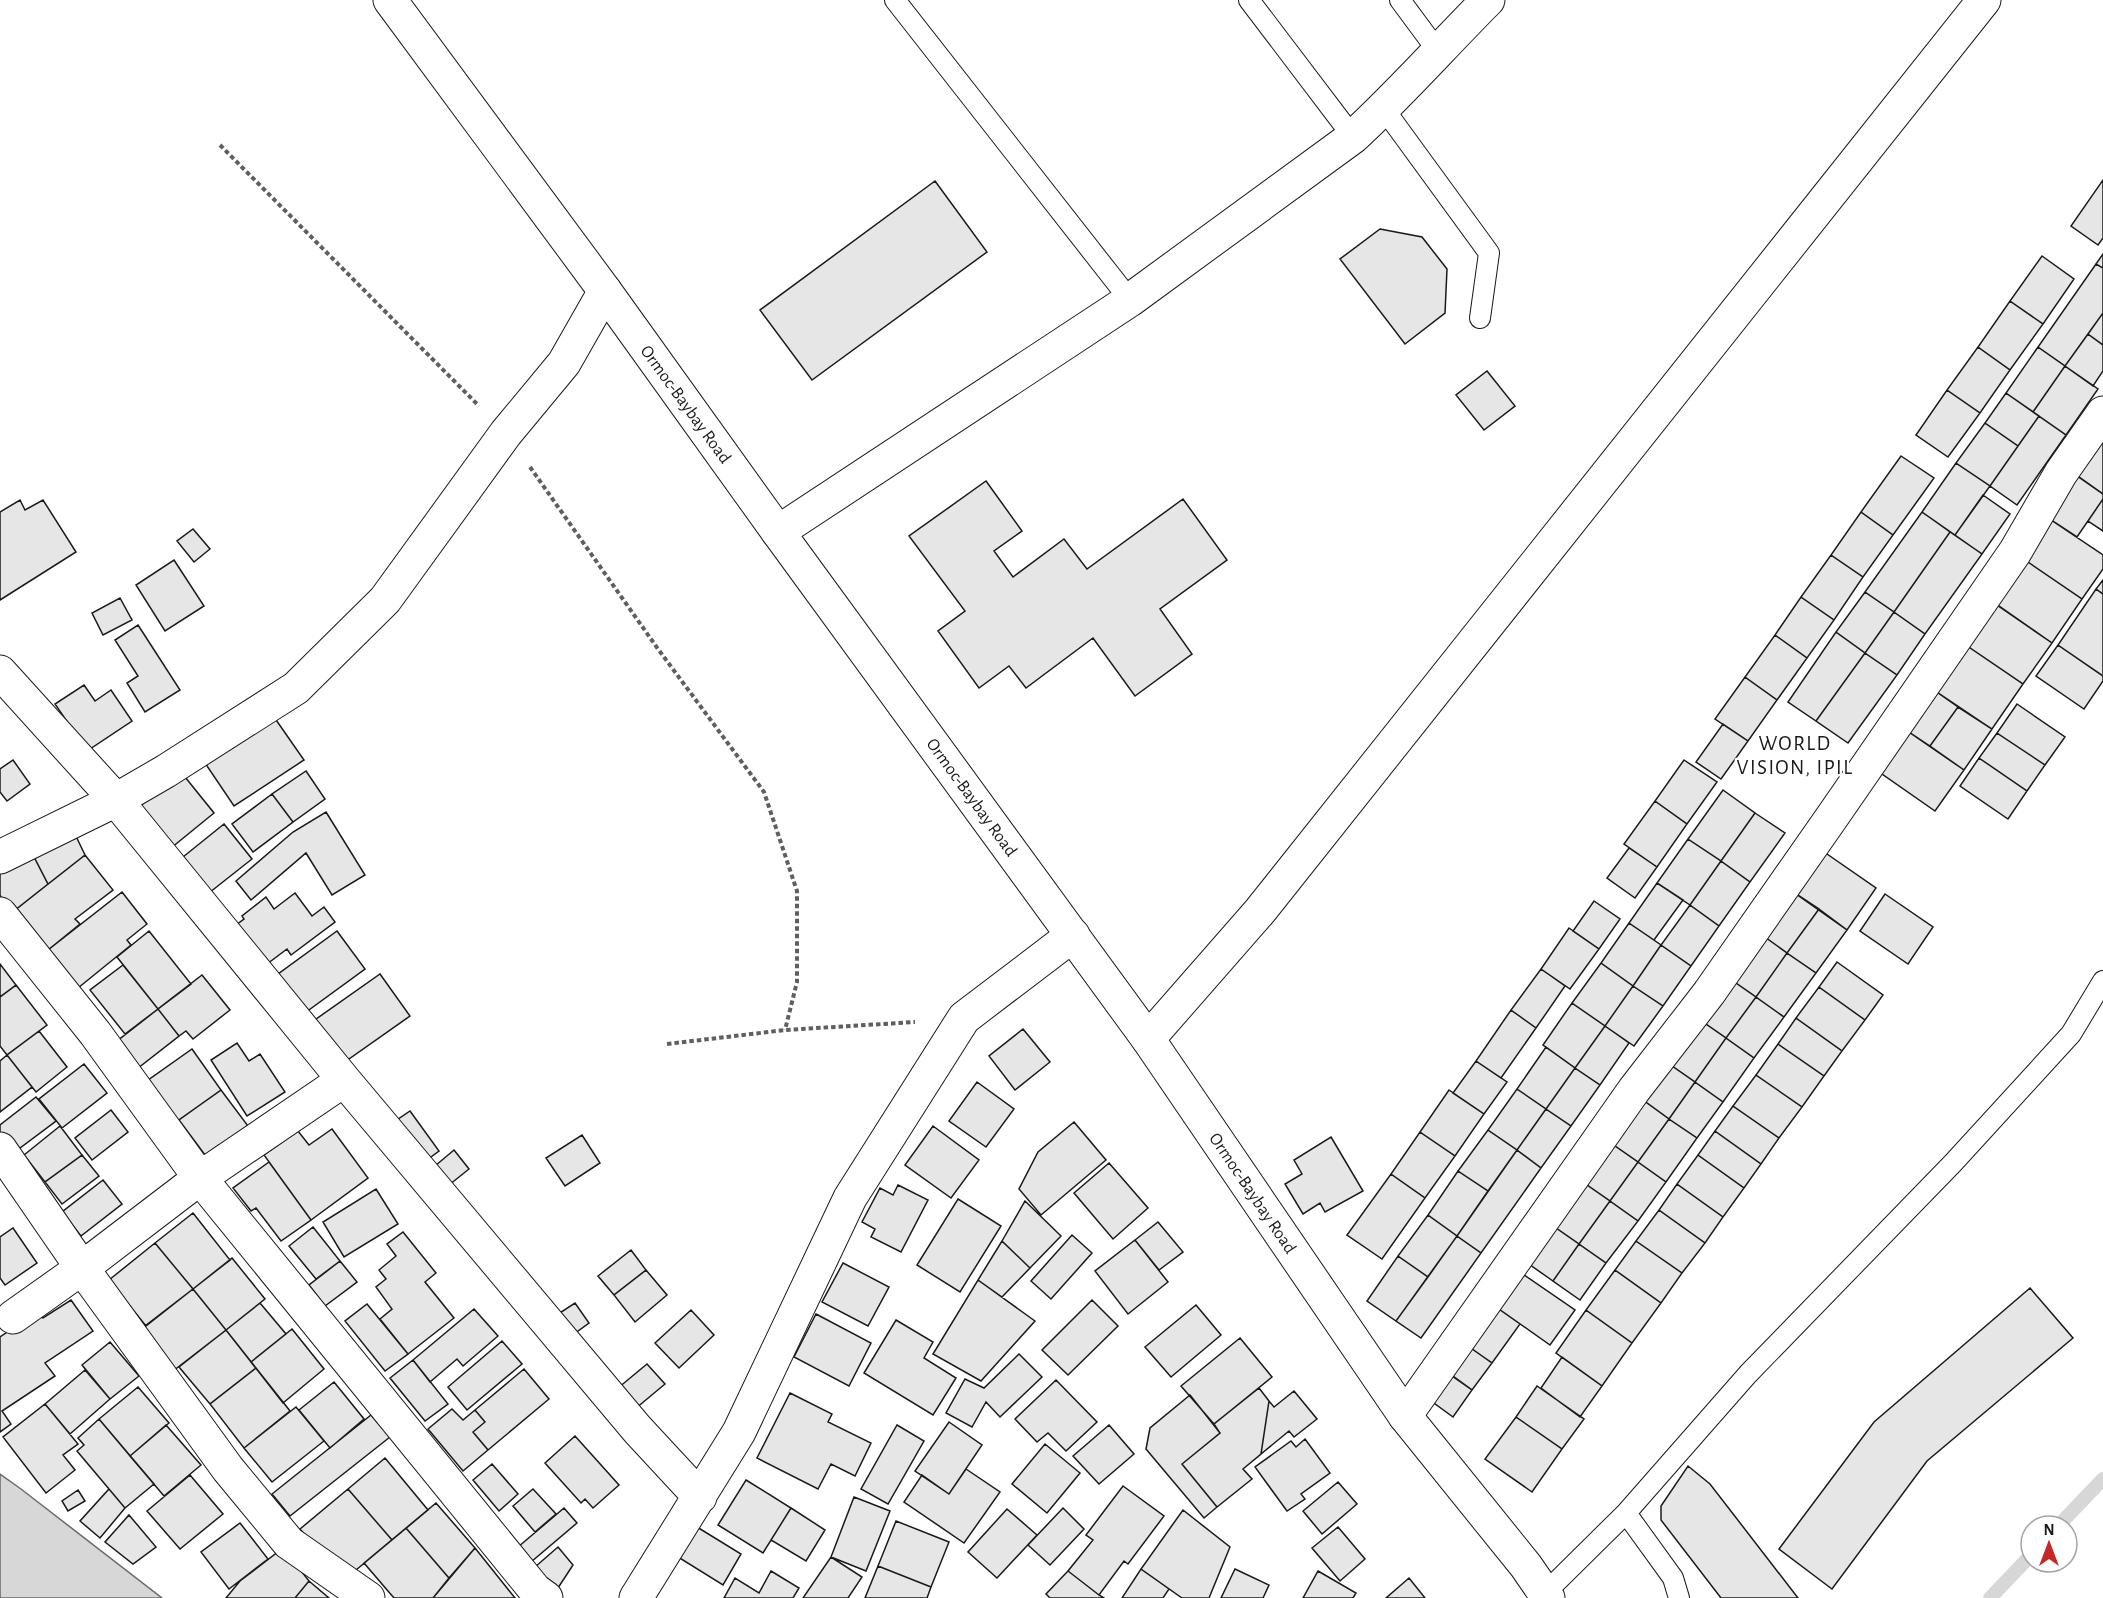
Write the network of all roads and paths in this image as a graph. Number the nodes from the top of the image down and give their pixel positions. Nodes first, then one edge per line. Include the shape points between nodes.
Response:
1 (390, 0) edge
2 (895, 0) edge
3 (1249, 0) edge
4 (1400, 0) edge
5 (1488, 0) edge
6 (1984, 0) edge
7 (1437, 50) junction
8 (1384, 109) junction
9 (1353, 137) junction
10 (220, 145) dead end
11 (605, 291) junction
12 (1130, 300) junction
13 (1480, 318) dead end
14 (2103, 413) edge
15 (506, 433) junction
16 (778, 532) junction
17 (0, 672) edge
18 (116, 800) junction
19 (0, 857) edge
20 (0, 914) edge
21 (1073, 935) junction
22 (2103, 981) edge
23 (964, 1018) junction
24 (785, 1030) junction
25 (1148, 1039) junction
26 (668, 1044) dead end
27 (344, 1080) junction
28 (0, 1149) edge
29 (200, 1178) junction
30 (82, 1268) junction
31 (13, 1317) dead end
32 (1405, 1416) junction
33 (700, 1497) junction
34 (1626, 1514) junction
35 (1544, 1596) edge
36 (368, 1598) edge
37 (546, 1598) edge
38 (636, 1598) edge
39 (1679, 1598) edge

1 - 11 main road, Ormoc-Baybay Road
2 - 12 lane
3 - 9 lane
4 - 7 lane
5 - 7 main road
6 - 25 main road via 1260,911
7 - 8 main road
8 - 9 main road
8 - 13 lane via 1489,253
9 - 12 main road
10 - 15 path
11 - 15 main road via 564,363
11 - 16 main road, Ormoc-Baybay Road
12 - 16 main road
14 - 32 main road via 2061,473 2015,552 1709,993 1634,1090
15 - 18 main road via 385,600 296,688
15 - 24 path via 658,650 764,792 797,891 796,982
16 - 21 main road, Ormoc-Baybay Road
17 - 18 main road
18 - 19 main road
18 - 27 main road
20 - 29 main road via 95,1033
21 - 23 main road
21 - 25 main road, Ormoc-Baybay Road
22 - 34 lane via 2063,1043 1953,1163 1748,1374
23 - 24 path
23 - 33 main road via 850,1198 739,1432
24 - 26 path
25 - 32 main road, Ormoc-Baybay Road
27 - 29 main road
27 - 33 main road via 637,1429
28 - 30 main road
29 - 30 main road
29 - 37 main road via 535,1590
30 - 31 main road
30 - 36 main road via 228,1469 289,1543
32 - 35 main road, Ormoc-Baybay Road via 1526,1566
33 - 38 main road
34 - 35 lane
34 - 39 lane via 1673,1578

